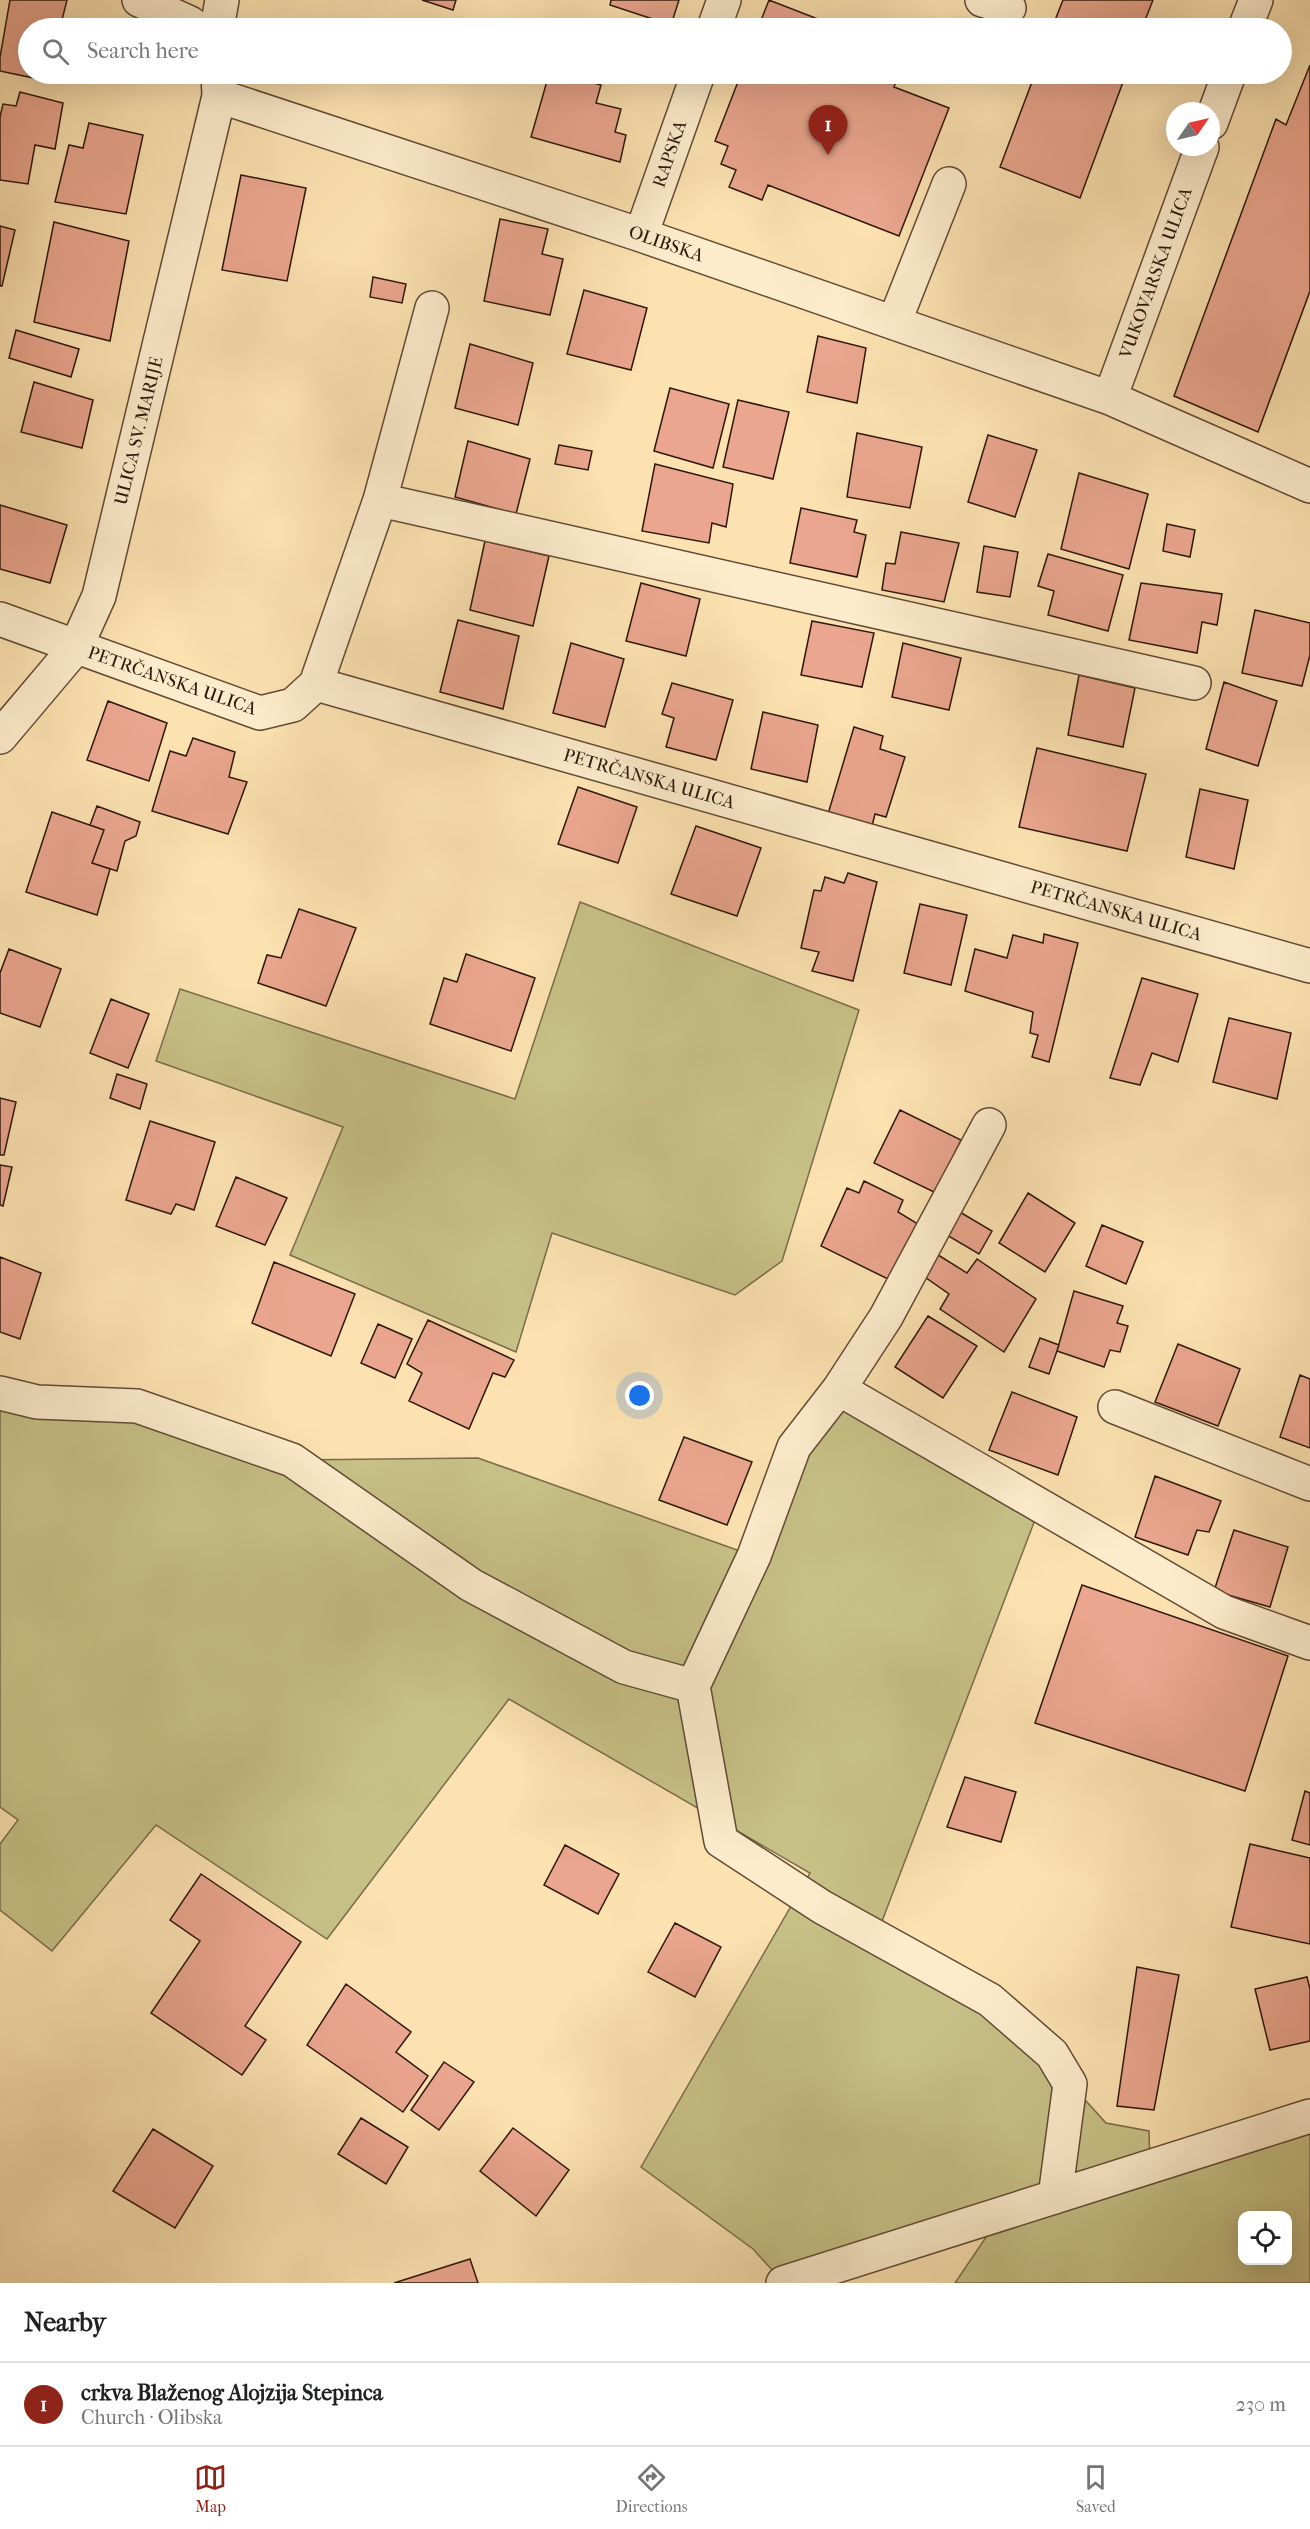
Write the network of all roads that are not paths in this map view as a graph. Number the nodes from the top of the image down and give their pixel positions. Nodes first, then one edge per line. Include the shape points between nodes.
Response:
1 (139, 0) edge
2 (222, 0) edge
3 (724, 0) edge
4 (1256, 0) edge
5 (179, 18) edge
6 (219, 18) edge
7 (718, 18) edge
8 (1249, 18) edge
9 (694, 84) edge
10 (1225, 84) edge
11 (219, 85) edge
12 (1219, 102) edge
13 (1199, 156) edge
14 (950, 184) dead end
15 (641, 235) junction
16 (432, 308) dead end
17 (894, 323) junction
18 (1110, 398) junction
19 (1310, 486) edge
20 (380, 500) junction
21 (0, 619) edge
22 (76, 647) junction
23 (1194, 683) dead end
24 (316, 684) junction
25 (0, 737) edge
26 (1310, 966) edge
27 (989, 1125) dead end
28 (840, 1389) junction
29 (0, 1393) edge
30 (1115, 1407) dead end
31 (1310, 1484) edge
32 (1310, 1643) edge
33 (693, 1686) junction
34 (1310, 2116) edge
35 (1055, 2197) junction
36 (783, 2283) edge

1 - 5 street
2 - 6 street
3 - 7 street
4 - 8 street
9 - 15 street, RAPSKA
10 - 12 street
11 - 15 street, OLIBSKA
11 - 22 street, ULICA SV. MARIJE via 99,596
13 - 18 street, VUKOVARSKA ULICA
14 - 17 street
15 - 17 street, OLIBSKA
16 - 20 street
17 - 18 street, OLIBSKA
18 - 19 street, OLIBSKA
20 - 23 street
20 - 24 street
21 - 22 street, PETRČANSKA ULICA
22 - 24 street, PETRČANSKA ULICA via 260,713 293,705
22 - 25 street, ULICA SV. MARIJE
24 - 26 street, PETRČANSKA ULICA
27 - 28 street via 886,1317
28 - 32 street via 1224,1612
28 - 33 street via 794,1447 754,1556
29 - 33 street via 37,1401 136,1406 292,1460 471,1585 624,1668
30 - 31 street
33 - 35 street via 721,1841 822,1907 990,2000 1052,2054 1070,2084
34 - 35 street
35 - 36 street

